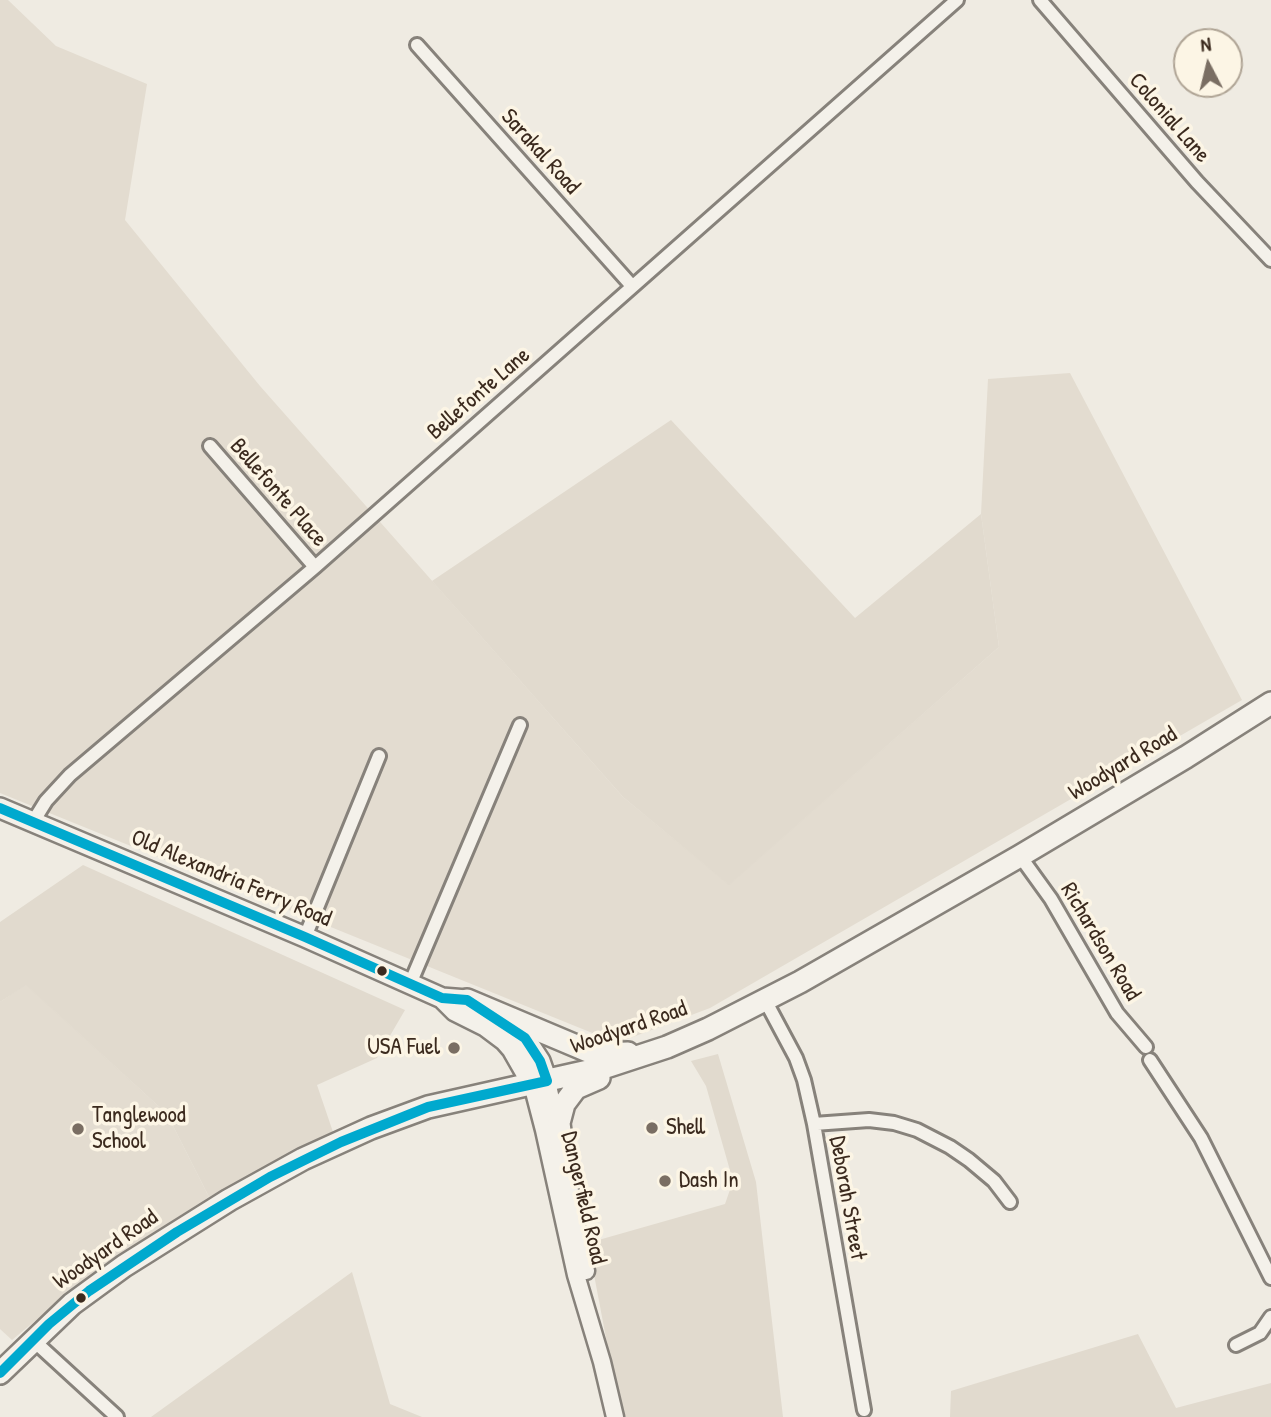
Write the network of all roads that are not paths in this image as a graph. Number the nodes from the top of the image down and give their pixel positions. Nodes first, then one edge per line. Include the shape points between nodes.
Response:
1 (957, 0) edge
2 (1040, 0) edge
3 (417, 45) dead end
4 (1271, 260) edge
5 (632, 286) junction
6 (210, 446) dead end
7 (315, 567) junction
8 (1271, 703) edge
9 (520, 725) dead end
10 (379, 756) dead end
11 (0, 807) edge
12 (33, 822) junction
13 (1020, 856) junction
14 (305, 937) junction
15 (410, 984) junction
16 (442, 998) junction
17 (467, 1000) junction
18 (765, 1000) junction
19 (1146, 1047) dead end
20 (654, 1051) junction
21 (1150, 1060) dead end
22 (540, 1083) junction
23 (814, 1124) junction
24 (564, 1164) junction
25 (1010, 1202) dead end
26 (1271, 1278) edge
27 (1271, 1317) edge
28 (590, 1321) junction
29 (33, 1340) junction
30 (1237, 1345) dead end
31 (0, 1373) edge
32 (864, 1410) dead end
33 (117, 1417) edge
34 (615, 1417) edge

1 - 5 street, Bellefonte Lane
2 - 4 street, Colonial Lane via 1197,182
3 - 5 street, Sarakal Road
5 - 7 street, Bellefonte Lane
6 - 7 street, Bellefonte Place
7 - 12 street, Bellefonte Lane via 70,775
8 - 13 main road, Woodyard Road
9 - 15 street
10 - 14 street
11 - 12 main road, Old Alexandria Ferry Road
12 - 14 main road, Old Alexandria Ferry Road
13 - 18 main road, Woodyard Road
13 - 19 street, Richardson Road via 1051,899 1117,1013
14 - 15 main road, Old Alexandria Ferry Road
15 - 16 main road, Old Alexandria Ferry Road
16 - 17 main road, Old Alexandria Ferry Road
16 - 22 main road, Old Alexandria Ferry Road via 505,1041
17 - 20 main road via 588,1051
17 - 22 main road, Old Alexandria Ferry Road via 525,1038 540,1061
18 - 20 main road, Woodyard Road
18 - 23 street, Deborah Street via 800,1066
20 - 22 main road, Woodyard Road
20 - 24 main road via 576,1088 569,1096 559,1123
21 - 26 street via 1201,1138
22 - 24 street, Dangerfield Road
22 - 28 street, Dangerfield Road via 544,1130
22 - 29 main road, Woodyard Road via 428,1107 303,1159 124,1266
23 - 25 street via 869,1120 917,1130 969,1160
23 - 32 street, Deborah Street
24 - 28 street, Dangerfield Road via 588,1284
27 - 30 street via 1260,1333
28 - 34 street, Dangerfield Road
29 - 31 main road, Woodyard Road
29 - 33 street

